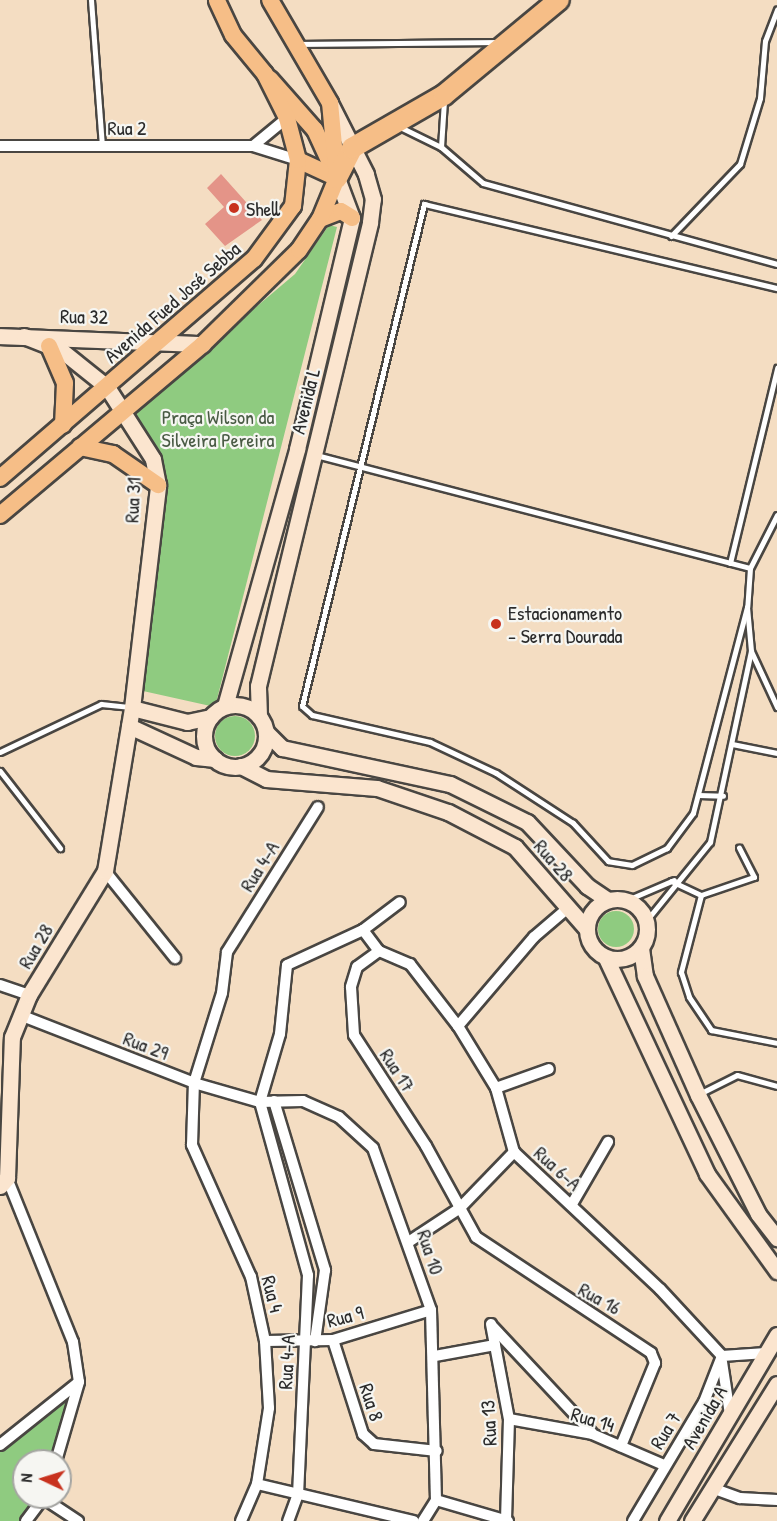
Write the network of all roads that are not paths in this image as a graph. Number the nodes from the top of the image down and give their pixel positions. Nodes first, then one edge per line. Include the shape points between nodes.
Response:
1 (91, 0) edge
2 (217, 0) edge
3 (270, 0) edge
4 (559, 0) edge
5 (777, 9) edge
6 (508, 42) junction
7 (293, 44) junction
8 (265, 74) junction
9 (444, 95) junction
10 (330, 103) junction
11 (287, 118) junction
12 (393, 124) junction
13 (102, 145) junction
14 (0, 146) edge
15 (253, 146) junction
16 (441, 147) junction
17 (352, 148) junction
18 (298, 160) junction
19 (337, 178) junction
20 (352, 218) junction
21 (320, 219) junction
22 (671, 236) junction
23 (777, 264) edge
24 (777, 288) edge
25 (0, 336) edge
26 (24, 336) junction
27 (160, 339) junction
28 (203, 344) junction
29 (49, 346) junction
30 (777, 368) edge
31 (107, 387) junction
32 (124, 408) junction
33 (63, 425) junction
34 (80, 447) junction
35 (297, 449) junction
36 (313, 454) junction
37 (358, 466) junction
38 (0, 478) edge
39 (158, 485) junction
40 (0, 515) edge
41 (777, 515) edge
42 (730, 563) junction
43 (750, 568) junction
44 (747, 607) junction
45 (751, 651) junction
46 (225, 706) junction
47 (777, 707) edge
48 (132, 708) junction
49 (259, 716) junction
50 (210, 717) junction
51 (129, 726) junction
52 (266, 732) junction
53 (732, 744) junction
54 (0, 752) edge
55 (777, 753) edge
56 (215, 759) junction
57 (241, 766) junction
58 (0, 771) edge
59 (698, 795) junction
60 (723, 796) junction
61 (318, 807) dead end
62 (60, 848) dead end
63 (739, 848) dead end
64 (105, 870) junction
65 (673, 882) junction
66 (701, 895) junction
67 (608, 900) junction
68 (627, 900) junction
69 (400, 902) dead end
70 (568, 909) junction
71 (646, 921) junction
72 (586, 928) junction
73 (363, 930) junction
74 (641, 948) junction
75 (379, 951) junction
76 (176, 958) dead end
77 (606, 958) junction
78 (0, 985) edge
79 (29, 995) junction
80 (20, 1015) junction
81 (458, 1026) junction
82 (6, 1035) edge
83 (777, 1043) edge
84 (549, 1069) dead end
85 (194, 1083) junction
86 (777, 1086) edge
87 (496, 1088) junction
88 (698, 1095) junction
89 (274, 1101) junction
90 (260, 1102) junction
91 (608, 1142) dead end
92 (514, 1152) junction
93 (4, 1182) edge
94 (572, 1204) junction
95 (460, 1208) junction
96 (777, 1238) edge
97 (410, 1241) junction
98 (777, 1271) edge
99 (430, 1310) junction
100 (777, 1335) edge
101 (333, 1340) junction
102 (265, 1341) junction
103 (310, 1341) junction
104 (495, 1345) junction
105 (766, 1353) junction
106 (435, 1356) junction
107 (722, 1356) junction
108 (79, 1382) junction
109 (777, 1384) edge
110 (730, 1414) junction
111 (509, 1419) junction
112 (592, 1434) junction
113 (0, 1445) edge
114 (621, 1446) junction
115 (59, 1449) edge
116 (437, 1451) junction
117 (664, 1465) junction
118 (257, 1484) junction
119 (712, 1488) junction
120 (298, 1494) junction
121 (436, 1500) junction
122 (777, 1500) edge
123 (60, 1509) edge
124 (78, 1521) edge
125 (241, 1521) edge
126 (288, 1521) edge
127 (414, 1521) edge
128 (423, 1521) edge
129 (507, 1521) edge
130 (633, 1521) edge
131 (667, 1521) edge
132 (692, 1521) edge

1 - 13 lane
2 - 8 main road via 233,35
3 - 7 main road
4 - 6 highway
5 - 22 lane via 765,41 760,98 740,164
6 - 7 lane
6 - 9 highway
7 - 10 main road
8 - 11 main road, Avenida Fued José Sebba
8 - 19 main road via 286,91 315,130
9 - 12 highway
9 - 16 lane
10 - 17 main road, Avenida L
10 - 19 main road
11 - 15 street
11 - 18 main road, Avenida Fued José Sebba
12 - 16 lane
12 - 17 highway
13 - 14 street, Rua 2
13 - 15 street, Rua 2
15 - 18 street, Rua 2
16 - 22 lane via 483,183
17 - 19 highway
17 - 36 main road, Avenida L via 373,199
18 - 19 main road
18 - 27 main road, Avenida Fued José Sebba via 296,196 280,230
19 - 20 main road
19 - 21 main road
20 - 21 main road via 341,211
20 - 35 main road, Avenida L
21 - 28 main road via 299,250
22 - 23 lane
24 - 37 lane via 424,204
25 - 26 main road, Rua 32
26 - 27 main road, Rua 32
26 - 29 main road, Rua 31
27 - 28 main road, Rua 32
27 - 31 main road, Avenida Fued José Sebba
28 - 32 main road
29 - 31 main road, Rua 31
29 - 33 main road via 65,383
30 - 42 lane
31 - 32 main road, Rua 31
31 - 33 main road, Avenida Fued José Sebba
32 - 34 main road
32 - 39 main road, Rua 31 via 153,459
33 - 38 main road, Avenida Fued José Sebba
34 - 39 main road via 113,454
34 - 40 main road
35 - 36 street
35 - 46 main road, Avenida L
36 - 37 lane
36 - 49 main road, Avenida L via 258,686
37 - 42 lane
37 - 59 lane via 302,698 307,712 430,742 496,773 573,823 616,864 649,861 667,848 693,813
39 - 48 main road, Rua 31
41 - 43 lane
42 - 43 lane
43 - 44 lane
44 - 45 lane
44 - 59 lane
45 - 47 lane
45 - 53 lane
46 - 49 main road via 243,706
46 - 50 main road
48 - 50 main road via 187,722
48 - 51 main road, Rua 31
48 - 54 lane via 101,704
49 - 52 main road
50 - 56 main road via 204,734
51 - 56 main road via 196,757
51 - 64 main road, Rua 28
52 - 57 main road via 257,758
52 - 67 main road, Rua 28 via 282,748 450,784 527,822 587,886
53 - 55 lane
53 - 60 lane
56 - 57 main road
57 - 70 main road, Rua 28 via 266,779 377,788 448,812 515,847
58 - 62 lane
59 - 60 lane
60 - 65 lane via 710,842
61 - 85 street, Rua 4-A via 227,952 222,993
63 - 66 lane via 754,877
64 - 76 street
64 - 79 main road, Rua 28
65 - 66 lane
65 - 68 lane
65 - 71 lane
66 - 83 lane via 681,972 689,997 711,1030
67 - 68 main road
67 - 72 main road via 592,911
68 - 71 main road
69 - 73 street
70 - 72 main road, Rua 28
70 - 81 street via 502,970
71 - 74 main road
72 - 77 main road via 591,947
73 - 75 street, Rua 6-A
73 - 90 street via 286,965 280,1034
74 - 77 main road via 625,959
74 - 88 main road via 645,976
75 - 81 street, Rua 6-A via 410,964
75 - 95 street, Rua 17 via 357,967 351,987 354,1035
77 - 98 main road via 707,1174
78 - 79 street
79 - 80 main road, Rua 28
80 - 82 main road, Rua 28
80 - 85 street, Rua 29
81 - 87 street, Rua 6-A
82 - 93 main road, Rua 28
84 - 87 street
85 - 90 street, Rua 29
85 - 102 street, Rua 4 via 192,1145 251,1277
86 - 88 lane via 737,1075
87 - 92 street, Rua 6-A
88 - 96 main road via 758,1214
89 - 90 street, Rua 10
89 - 97 street, Rua 10 via 303,1101 339,1117 373,1148
89 - 103 street, Rua 4-A via 325,1270
90 - 103 street, Rua 4-A via 308,1275
91 - 94 street
92 - 94 street, Rua 6-A
92 - 95 street
93 - 108 street, Rua 28 via 73,1342
94 - 107 street, Rua 6-A
95 - 97 street
95 - 114 street, Rua 16 via 476,1238 651,1353 655,1363
97 - 99 street, Rua 10
99 - 101 street, Rua 9
99 - 106 street, Rua 10
100 - 105 main road, Avenida A
101 - 103 street, Rua 9
101 - 116 street, Rua 8 via 363,1434 374,1444
102 - 103 street, Rua 9
102 - 118 street, Rua 4 via 269,1408
103 - 120 street, Rua 4-A
104 - 106 street
104 - 111 street, Rua 13
104 - 112 street, Rua 13 via 491,1324
105 - 107 street
105 - 110 main road, Avenida A
106 - 116 street, Rua 10
107 - 110 street
107 - 117 street, Rua 7 via 704,1402
108 - 113 street
108 - 115 street
109 - 119 main road
110 - 131 main road, Avenida A
111 - 112 street, Rua 14
111 - 129 street, Rua 13
112 - 114 street, Rua 14
114 - 117 street, Rua 14
116 - 121 street, Rua 10
117 - 130 street, Rua 7
118 - 120 street
118 - 125 street, Rua 4
119 - 122 street via 740,1498
119 - 132 main road
120 - 126 street, Rua 4-A
120 - 127 street
121 - 128 street
121 - 129 street
123 - 124 street

